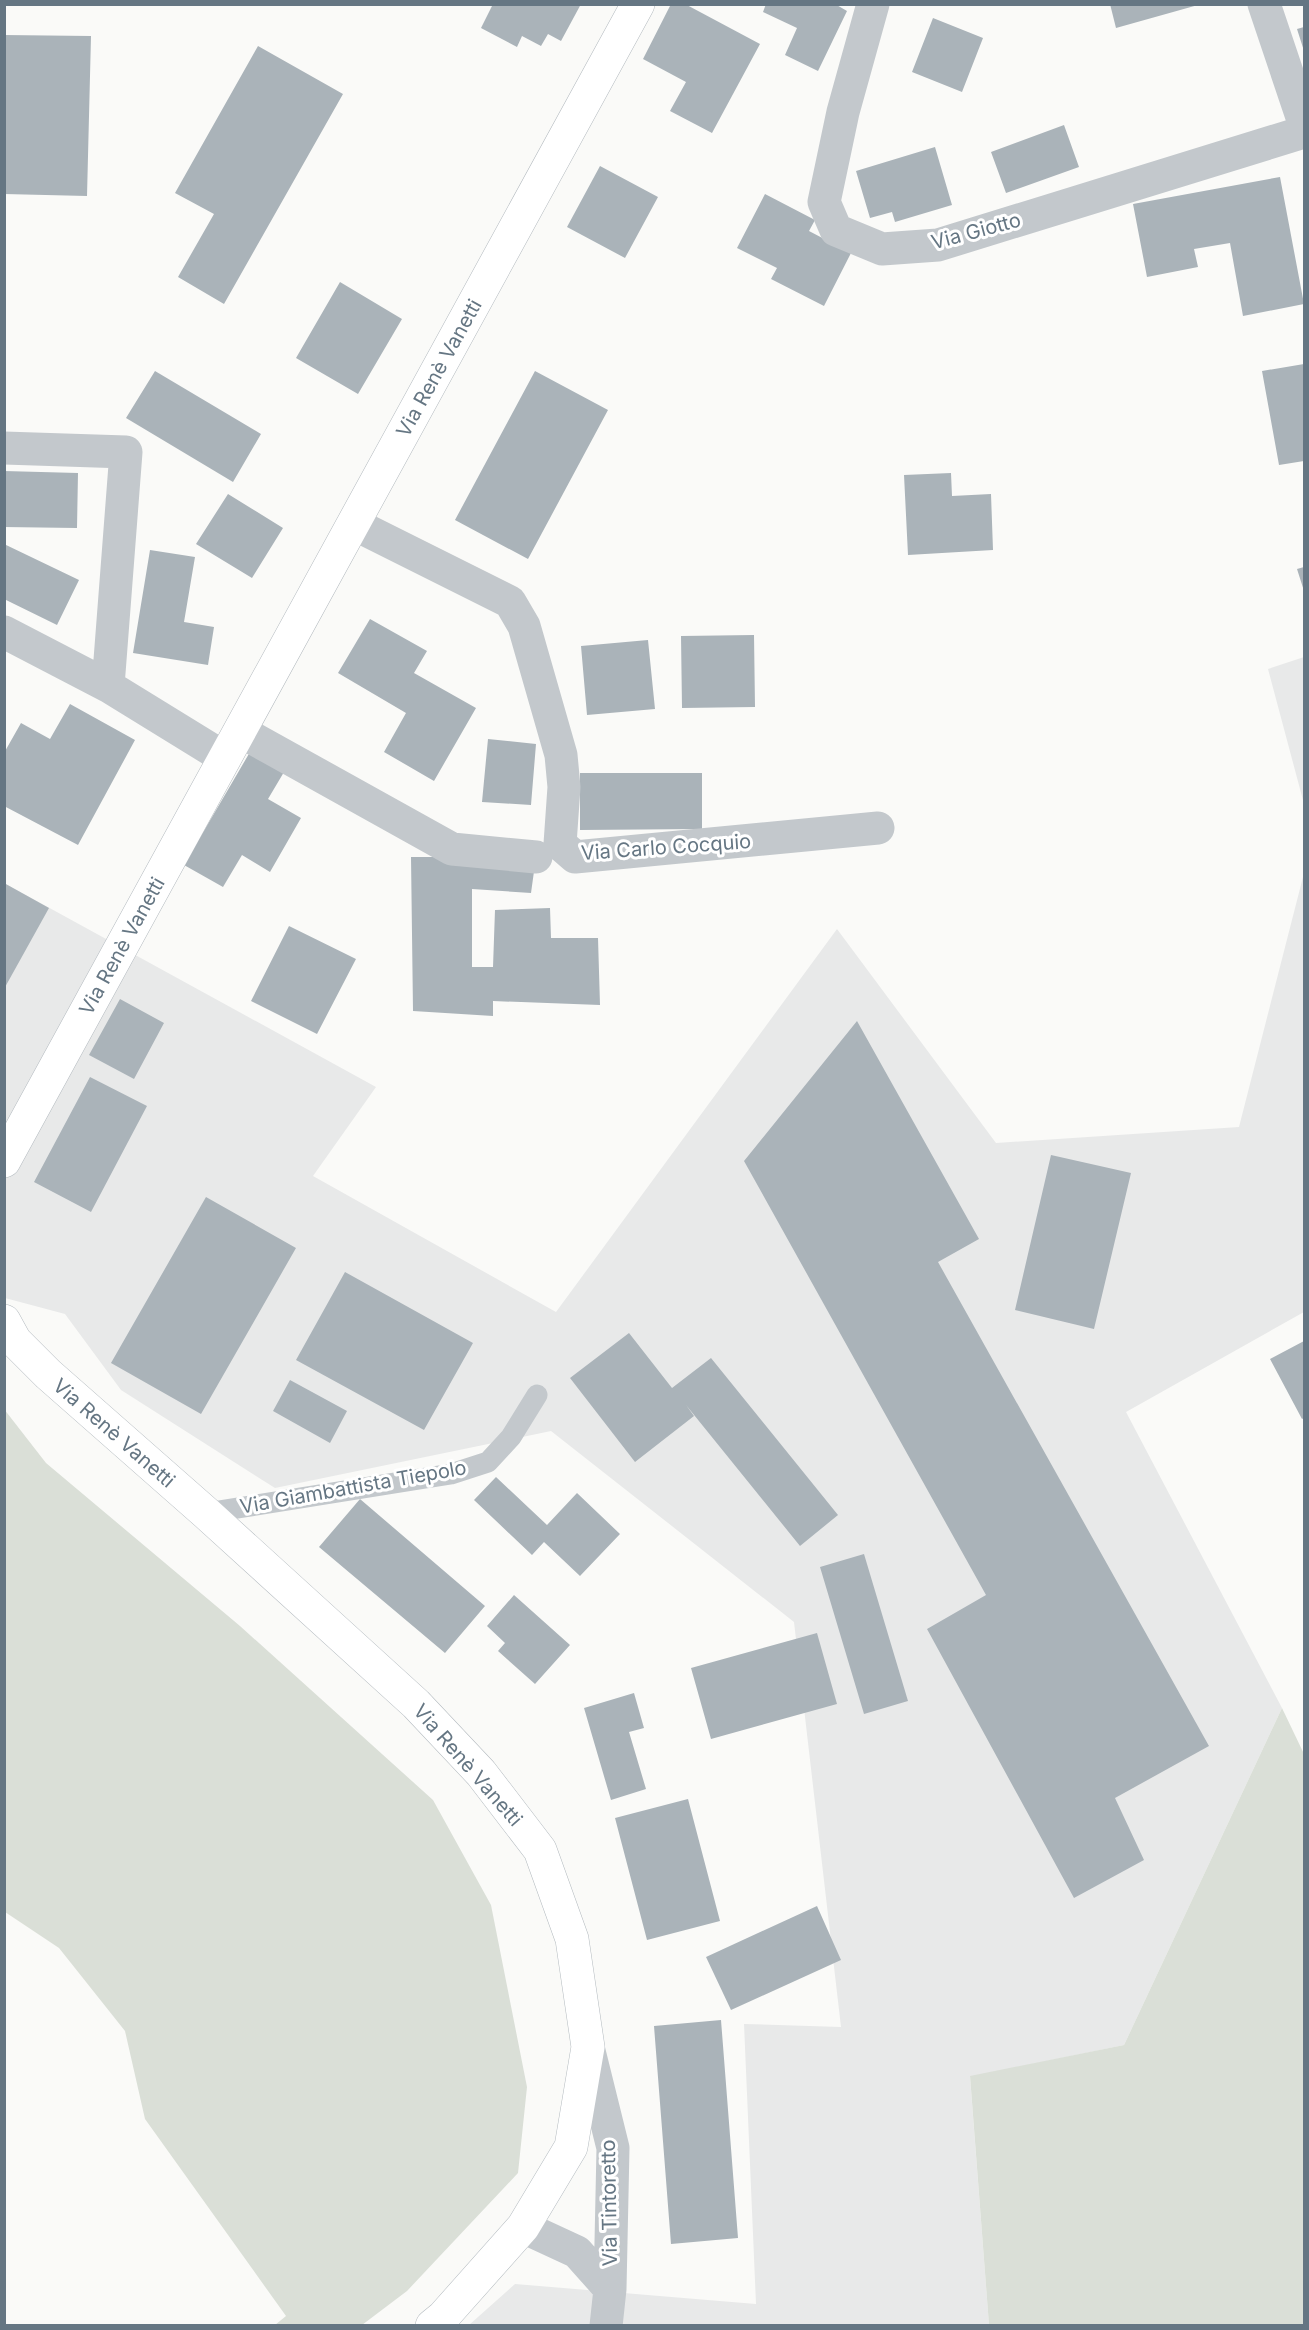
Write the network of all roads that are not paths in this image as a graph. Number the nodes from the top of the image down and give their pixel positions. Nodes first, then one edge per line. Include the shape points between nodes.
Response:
1 (638, 4) edge
2 (873, 4) edge
3 (1264, 4) edge
4 (1305, 123) edge
5 (1305, 132) edge
6 (4, 448) edge
7 (354, 524) junction
8 (4, 632) edge
9 (108, 686) junction
10 (233, 744) junction
11 (878, 828) dead end
12 (536, 857) dead end
13 (4, 1161) edge
14 (4, 1321) edge
15 (537, 1395) dead end
16 (206, 1513) junction
17 (588, 2047) junction
18 (523, 2227) junction
19 (610, 2289) junction
20 (432, 2325) edge
21 (606, 2325) edge

1 - 7 street, Via Renè Vanetti
2 - 5 street, Via Giotto via 843,112 824,202 836,230 882,249 938,245
3 - 4 street
6 - 9 street via 126,452
7 - 10 street, Via Renè Vanetti
7 - 11 street, Via Carlo Cocquio via 510,602 524,626 561,755 564,787 560,844 575,857
8 - 9 street
9 - 10 street
10 - 12 street via 452,849
10 - 13 street, Via Renè Vanetti
14 - 16 street, Via Renè Vanetti via 15,1341 48,1374
15 - 16 lane, Via Giambattista Tiepolo via 511,1437 488,1462 451,1474
16 - 17 street, Via Renè Vanetti via 416,1704 481,1773 540,1850 572,1939
17 - 18 street, Via Renè Vanetti via 571,2147
17 - 19 street, Via Tintoretto via 613,2148
18 - 19 street, Via Tintoretto via 577,2252
18 - 20 street, Via Renè Vanetti
19 - 21 street, Via Tintoretto

